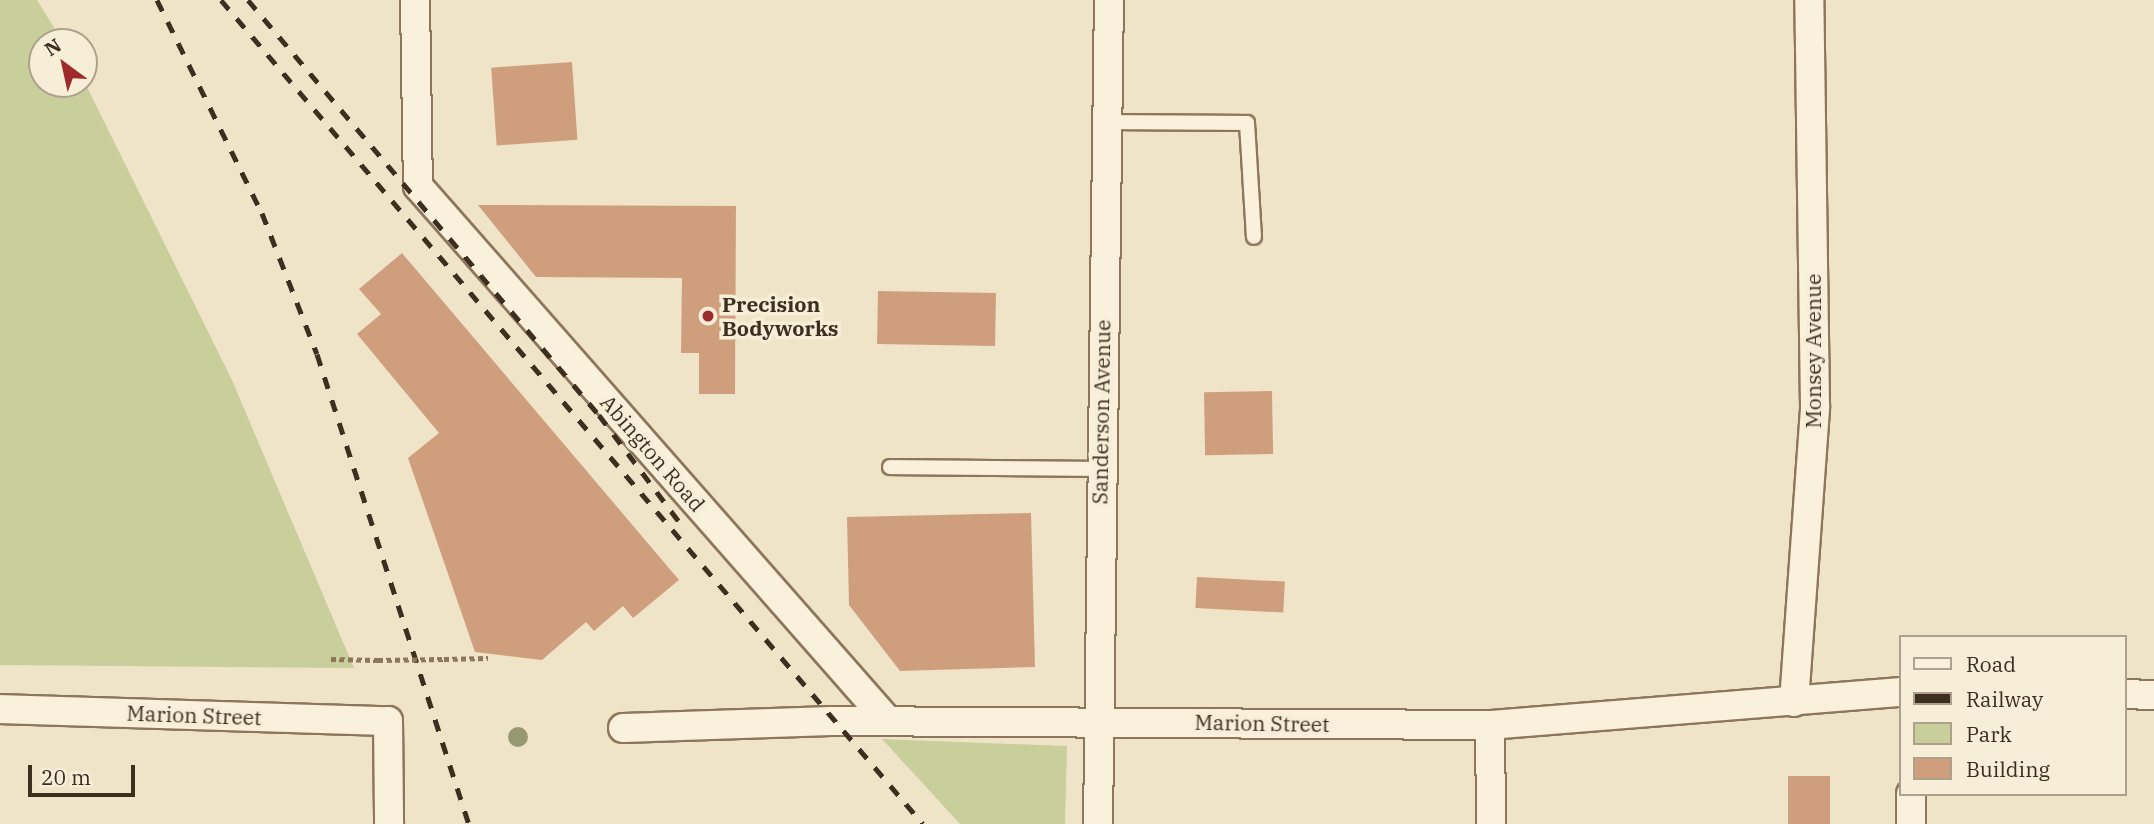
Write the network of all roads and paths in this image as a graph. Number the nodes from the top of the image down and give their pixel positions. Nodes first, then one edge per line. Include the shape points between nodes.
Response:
1 (415, 0) edge
2 (1109, 0) edge
3 (1809, 0) edge
4 (1106, 122) junction
5 (1255, 237) dead end
6 (890, 467) dead end
7 (1100, 469) junction
8 (488, 658) dead end
9 (331, 659) dead end
10 (1898, 692) edge
11 (2126, 694) edge
12 (2154, 695) edge
13 (1794, 702) junction
14 (0, 709) edge
15 (888, 721) junction
16 (1096, 721) junction
17 (1490, 725) junction
18 (623, 728) dead end
19 (1911, 796) edge
20 (389, 824) edge
21 (1098, 824) edge
22 (1491, 824) edge
23 (1911, 824) edge

1 - 15 street, Abington Road via 418,186
2 - 4 street, Sanderson Avenue
3 - 13 street, Monsey Avenue via 1815,406
4 - 5 lane via 1247,123
4 - 7 street, Sanderson Avenue
6 - 7 lane
7 - 16 street, Sanderson Avenue
8 - 9 path, bridge
10 - 13 street, Marion Street
11 - 12 street
13 - 17 street, Marion Street
14 - 20 street, Marion Street via 388,721
15 - 16 street, Marion Street
15 - 18 street, Marion Street
16 - 17 street, Marion Street
16 - 21 street, Sanderson Avenue
17 - 22 street
19 - 23 street

